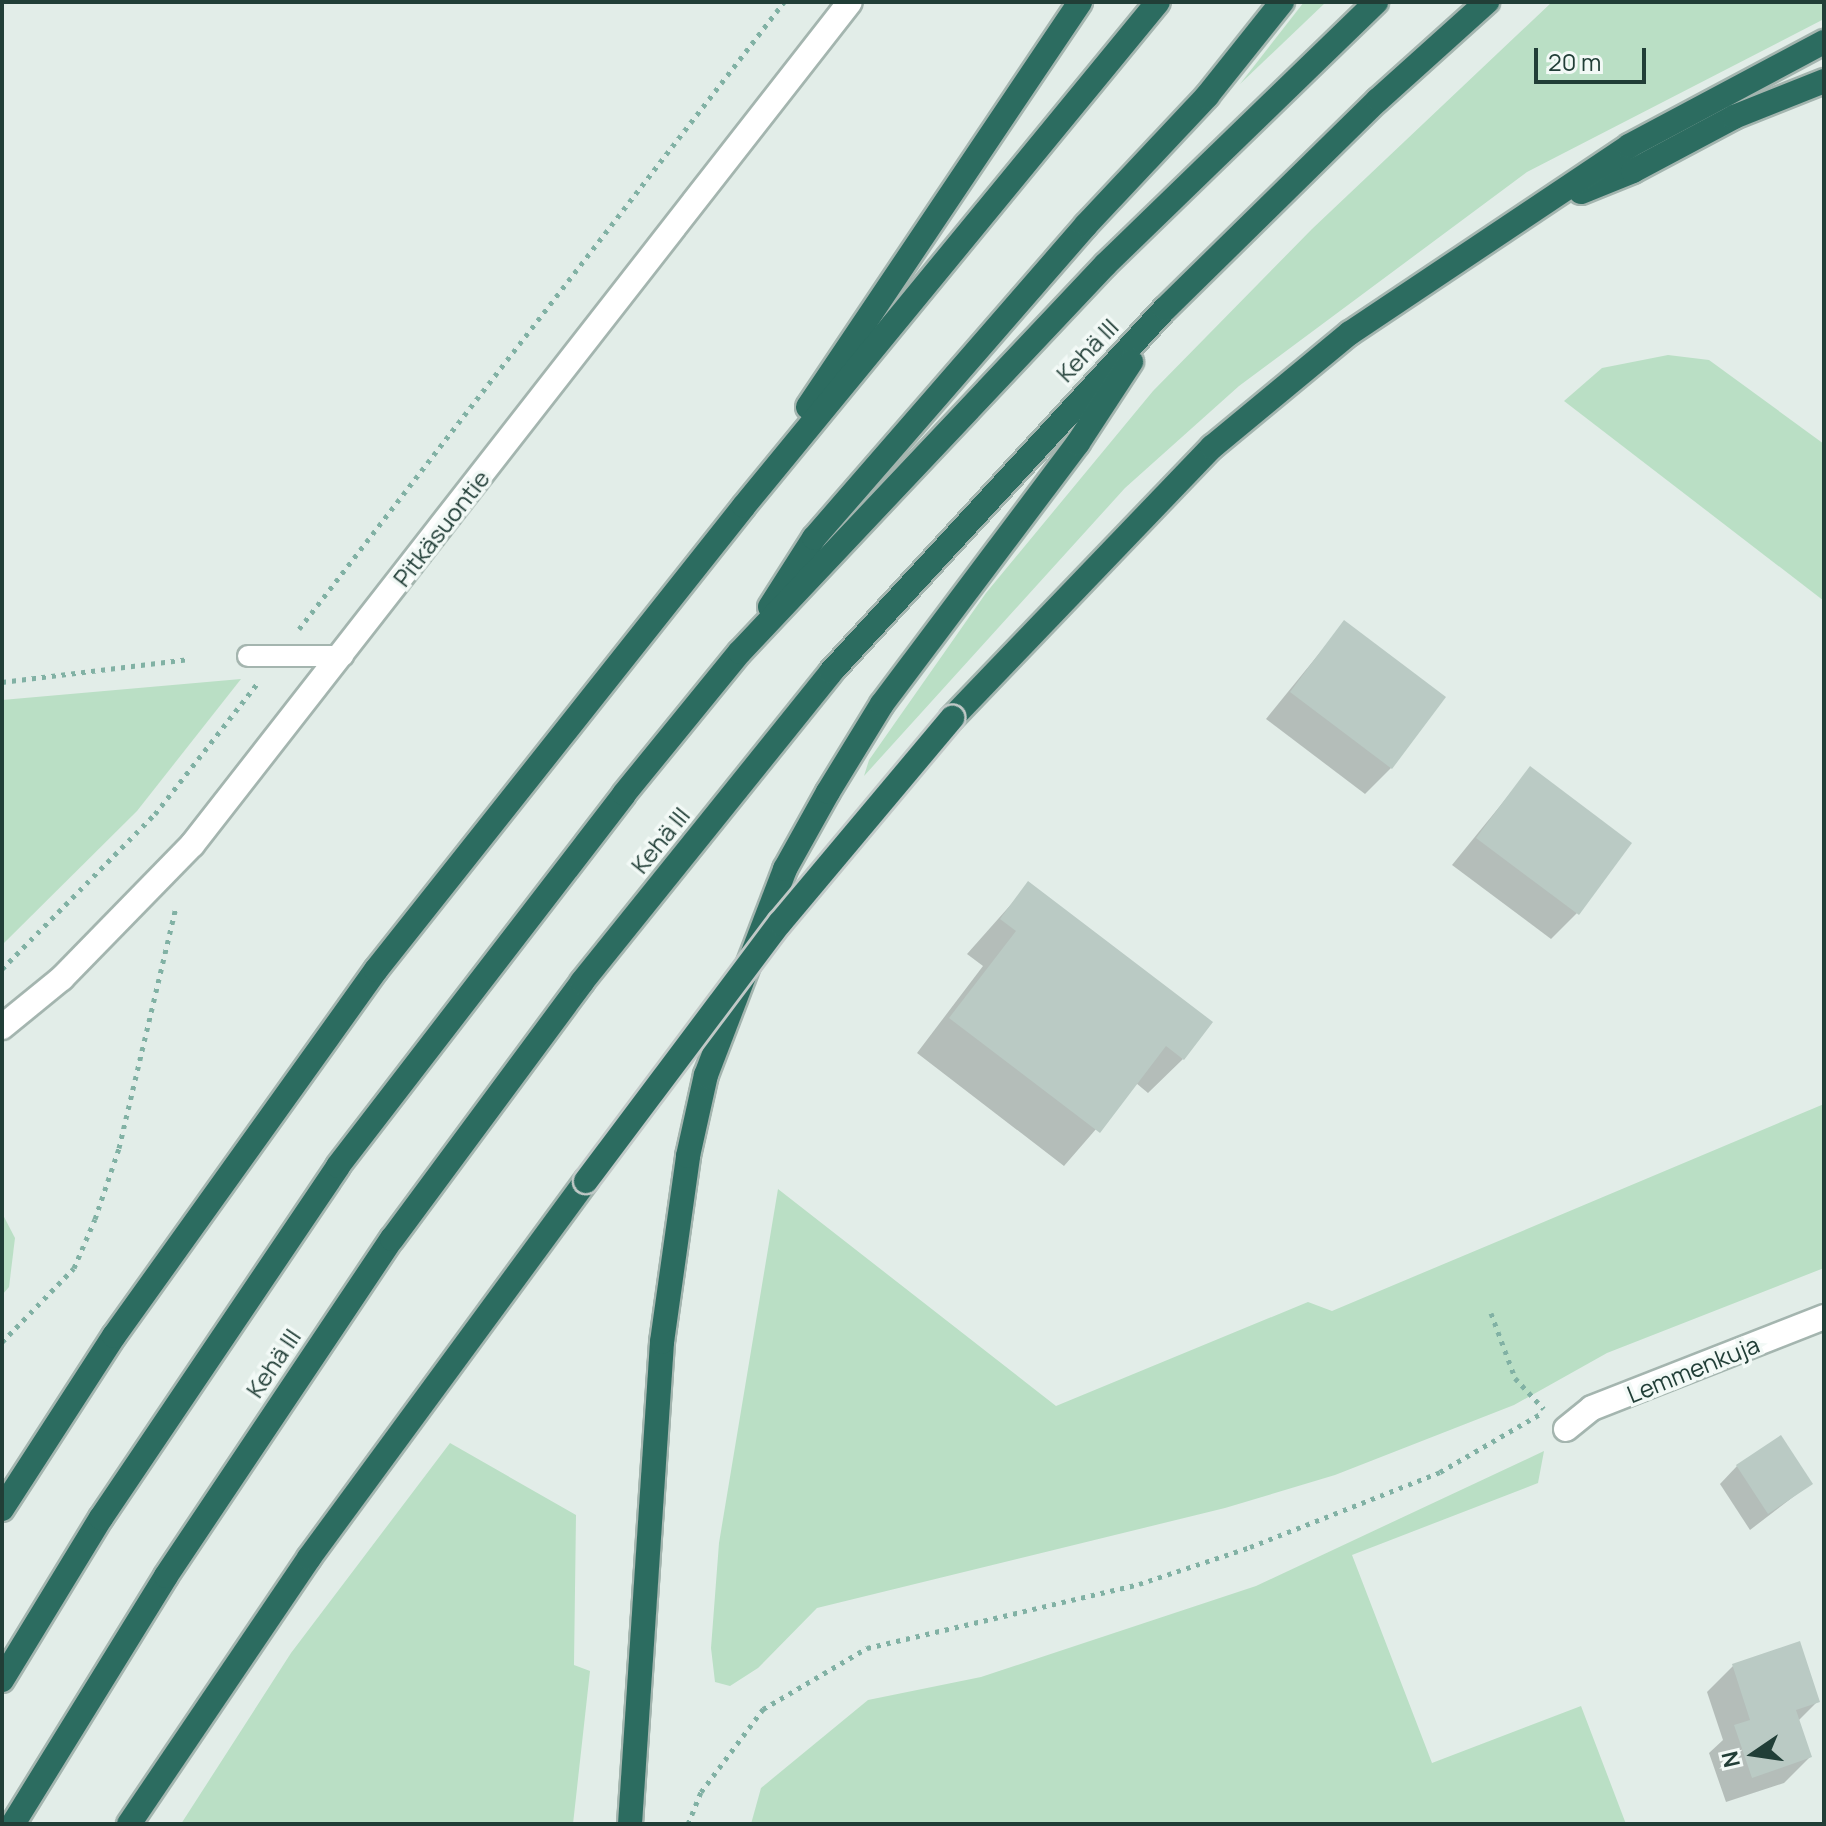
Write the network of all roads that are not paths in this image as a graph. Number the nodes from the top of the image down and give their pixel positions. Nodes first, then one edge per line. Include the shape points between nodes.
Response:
1 (850, 2) edge
2 (1080, 2) edge
3 (1158, 2) edge
4 (1282, 2) edge
5 (1376, 2) edge
6 (1487, 2) edge
7 (1824, 42) edge
8 (1824, 81) edge
9 (1545, 206) junction
10 (1165, 309) junction
11 (744, 506) junction
12 (740, 652) junction
13 (248, 656) dead end
14 (343, 656) junction
15 (2, 1027) edge
16 (1824, 1317) edge
17 (1566, 1429) dead end
18 (2, 1509) edge
19 (2, 1680) edge
20 (13, 1824) edge
21 (129, 1824) edge
22 (630, 1824) edge

1 - 14 street, Pitkäsuontie
2 - 11 highway
3 - 11 highway
4 - 12 highway via 1207,96 1086,225 814,538
5 - 12 highway, Kehä III via 1106,264
6 - 10 highway, Kehä III
7 - 9 highway via 1629,146
8 - 9 highway via 1734,117 1633,171
9 - 21 highway, bridge via 1350,333 1212,447 952,718 780,923 586,1181 309,1558
10 - 20 highway, Kehä III via 831,672 582,982 296,1378
10 - 22 highway via 1078,443 926,642 843,767 785,869 715,1048 688,1156 662,1342
11 - 18 highway via 376,970 114,1336
12 - 19 highway, Kehä III via 510,938 338,1166 101,1518
13 - 14 lane
14 - 15 street, Pitkäsuontie via 192,845 62,978
16 - 17 street, Lemmenkuja via 1592,1408

